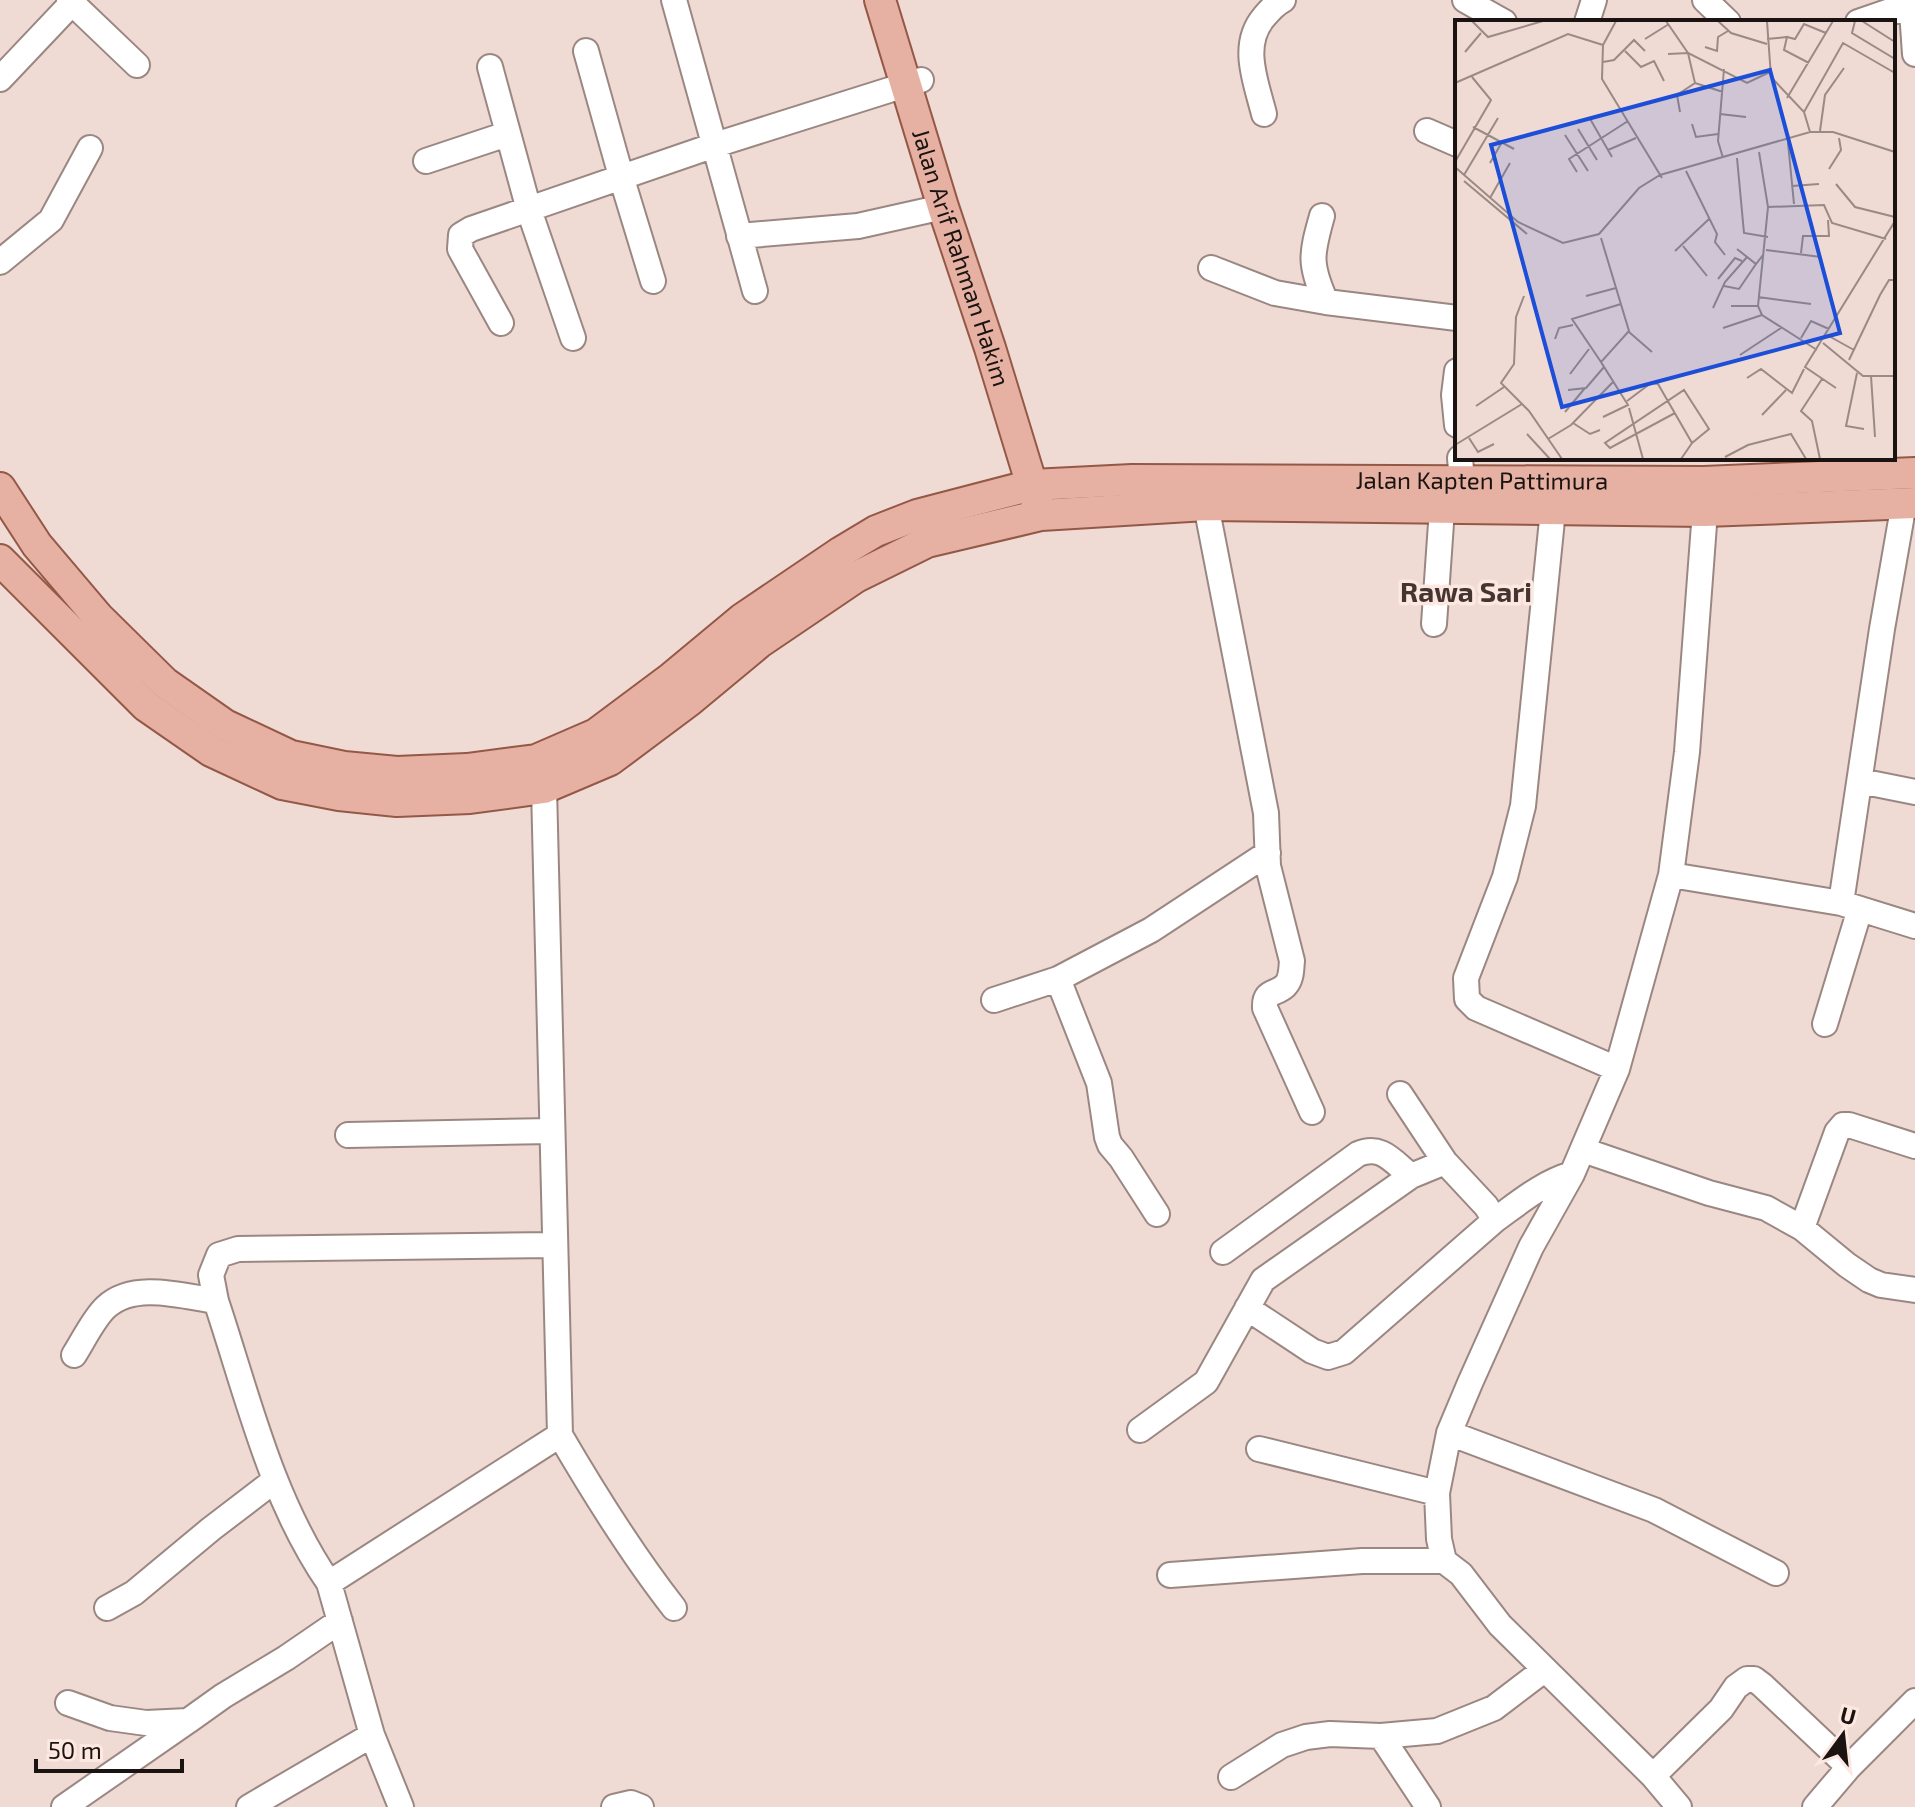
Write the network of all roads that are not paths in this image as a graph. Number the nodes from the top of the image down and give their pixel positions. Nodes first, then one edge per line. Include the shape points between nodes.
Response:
1 (674, 0) edge
2 (880, 0) edge
3 (897, 0) edge
4 (1283, 0) edge
5 (1465, 0) edge
6 (1594, 0) edge
7 (1705, 0) edge
8 (70, 2) edge
9 (1913, 6) edge
10 (1500, 20) edge
11 (1588, 20) edge
12 (1726, 20) edge
13 (1864, 20) edge
14 (586, 51) dead end
15 (1915, 54) edge
16 (137, 65) dead end
17 (490, 67) dead end
18 (0, 79) edge
19 (914, 83) junction
20 (1264, 114) dead end
21 (1427, 131) dead end
22 (507, 134) junction
23 (1455, 143) edge
24 (715, 145) junction
25 (90, 148) dead end
26 (426, 161) dead end
27 (621, 176) junction
28 (943, 207) junction
29 (529, 210) junction
30 (1322, 216) dead end
31 (739, 236) junction
32 (0, 262) edge
33 (1211, 268) dead end
34 (653, 281) dead end
35 (755, 291) dead end
36 (1326, 302) junction
37 (1455, 318) edge
38 (501, 323) dead end
39 (573, 338) dead end
40 (1461, 469) edge
41 (1915, 473) edge
42 (1041, 484) junction
43 (0, 488) edge
44 (1910, 503) edge
45 (1206, 505) junction
46 (1442, 509) junction
47 (1553, 510) junction
48 (1705, 511) junction
49 (1048, 515) junction
50 (0, 560) edge
51 (1434, 624) dead end
52 (1860, 781) junction
53 (544, 788) junction
54 (1915, 792) edge
55 (1268, 853) junction
56 (1671, 875) junction
57 (1850, 906) junction
58 (1915, 926) edge
59 (1058, 979) junction
60 (994, 1000) dead end
61 (1825, 1024) dead end
62 (1617, 1069) junction
63 (1400, 1094) dead end
64 (1312, 1112) dead end
65 (552, 1131) junction
66 (348, 1135) dead end
67 (1915, 1146) edge
68 (1583, 1150) junction
69 (1445, 1162) junction
70 (1572, 1174) junction
71 (1411, 1176) junction
72 (1157, 1214) dead end
73 (1495, 1220) junction
74 (1802, 1228) junction
75 (555, 1245) junction
76 (1223, 1252) dead end
77 (1915, 1290) edge
78 (216, 1301) junction
79 (1247, 1308) junction
80 (74, 1355) dead end
81 (1140, 1430) dead end
82 (1449, 1433) junction
83 (560, 1435) junction
84 (1259, 1449) dead end
85 (275, 1480) junction
86 (1437, 1493) junction
87 (1444, 1561) junction
88 (1776, 1573) dead end
89 (1170, 1575) dead end
90 (329, 1583) junction
91 (107, 1608) dead end
92 (674, 1608) dead end
93 (340, 1621) junction
94 (1544, 1670) junction
95 (1915, 1701) edge
96 (68, 1703) dead end
97 (188, 1721) junction
98 (372, 1735) junction
99 (1381, 1736) junction
100 (1849, 1767) junction
101 (1653, 1776) junction
102 (1231, 1777) dead end
103 (1825, 1804) edge
104 (64, 1807) edge
105 (249, 1807) edge
106 (401, 1807) edge
107 (614, 1807) edge
108 (641, 1807) edge
109 (1428, 1807) edge
110 (1679, 1807) edge

1 - 24 street
2 - 19 main road, Jalan Arif Rahman Hakim
3 - 19 main road, Jalan Arif Rahman Hakim
4 - 20 street via 1258,24 1251,46
5 - 10 street
6 - 11 street
7 - 12 street
8 - 16 street
8 - 18 street
9 - 13 street
9 - 15 street
14 - 27 street
17 - 22 street
19 - 24 street
19 - 28 main road, Jalan Arif Rahman Hakim
19 - 42 main road, Jalan Arif Rahman Hakim via 958,202
21 - 23 street
22 - 26 street
22 - 29 street
24 - 27 street
24 - 31 street
25 - 32 street via 51,220
27 - 29 street
27 - 34 street
28 - 31 street via 858,226
28 - 42 main road, Jalan Arif Rahman Hakim
29 - 38 street via 461,235 460,249
29 - 39 street
30 - 36 street via 1313,258
31 - 35 street
33 - 36 street via 1275,293
36 - 37 street
40 - 41 main road, Jalan Kapten Pattimura via 1704,482
40 - 42 main road, Jalan Kapten Pattimura
42 - 43 main road, Jalan Kapten Pattimura via 917,515 876,531 742,619 596,734 536,760 397,772 291,756 225,725 165,683 98,617 37,545
42 - 49 main road, Jalan Arif Rahman Hakim
44 - 48 main road, Jalan Kapten Pattimura
44 - 52 street via 1882,629
45 - 46 main road, Jalan Kapten Pattimura
45 - 49 main road, Jalan Kapten Pattimura
45 - 55 street via 1266,813
46 - 47 main road, Jalan Kapten Pattimura
46 - 51 street
47 - 48 main road, Jalan Kapten Pattimura
47 - 62 street via 1523,806 1505,877 1466,978 1467,999 1476,1008
48 - 56 street via 1687,752
49 - 53 main road, Jalan Kapten Pattimura via 927,542 856,577 760,642 610,760
50 - 53 main road, Jalan Kapten Pattimura via 146,706 211,751 282,784 397,801
52 - 54 street
52 - 57 street
53 - 65 street
55 - 59 street via 1151,930
55 - 64 street via 1292,961 1291,976 1269,994 1265,1008
56 - 57 street
56 - 62 street
57 - 58 street
57 - 61 street
59 - 60 street
59 - 72 street via 1099,1083 1110,1145
62 - 68 street
63 - 69 street
65 - 66 street
65 - 75 street
67 - 74 street via 1843,1125
68 - 70 street
68 - 74 street via 1766,1208
69 - 71 street
69 - 73 street
70 - 73 street via 1543,1185
70 - 82 street via 1531,1247
71 - 76 street via 1379,1151 1358,1154
71 - 79 street via 1263,1280
73 - 79 street via 1344,1352 1328,1357 1312,1351
74 - 77 street via 1869,1280
75 - 78 street via 238,1249 219,1255 211,1275
75 - 83 street
78 - 80 street via 148,1292 121,1297 104,1308
78 - 85 street
79 - 81 street via 1206,1382
82 - 86 street
82 - 88 street via 1654,1510
83 - 90 street
83 - 92 street via 625,1542
84 - 86 street
85 - 90 street via 309,1554
85 - 91 street via 134,1593
86 - 87 street
87 - 89 street via 1362,1561
87 - 94 street
90 - 93 street
93 - 97 street
93 - 98 street
94 - 99 street via 1494,1708 1437,1731
94 - 101 street
95 - 100 street
96 - 97 street via 134,1722
97 - 104 street
98 - 105 street
98 - 106 street
99 - 102 street via 1306,1737 1282,1745
99 - 109 street
100 - 101 street via 1762,1685 1747,1679
100 - 103 street
101 - 110 street
107 - 108 street

